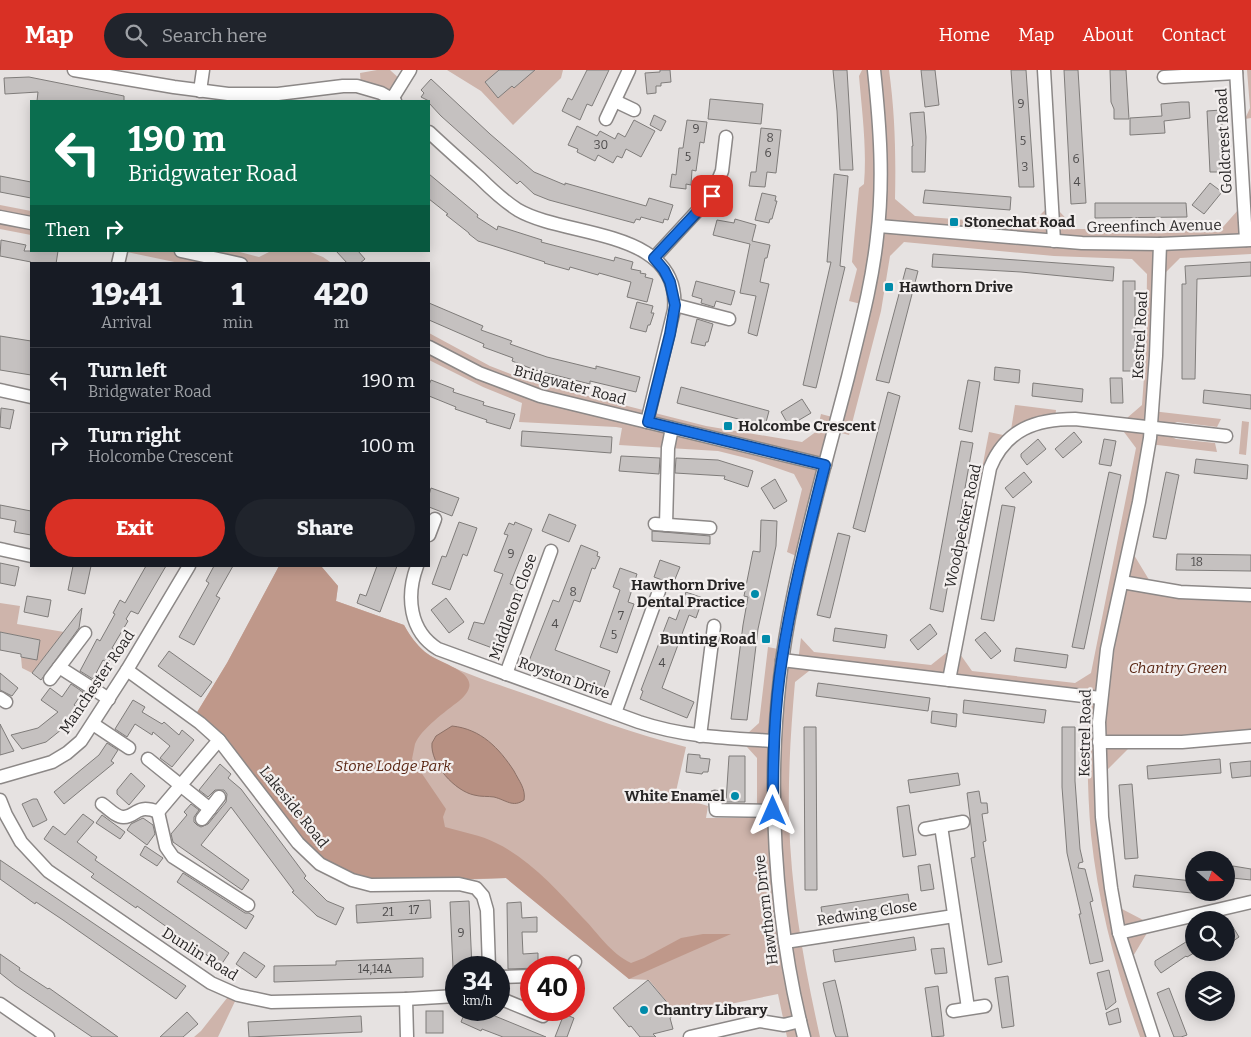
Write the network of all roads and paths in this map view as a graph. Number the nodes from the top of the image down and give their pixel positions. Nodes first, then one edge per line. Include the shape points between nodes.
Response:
1 (74, 70) edge
2 (203, 70) edge
3 (410, 70) edge
4 (629, 70) edge
5 (874, 70) edge
6 (1044, 70) edge
7 (1236, 71) edge
8 (1164, 77) dead end
9 (200, 91) junction
10 (393, 100) edge
11 (614, 101) junction
12 (634, 110) dead end
13 (606, 119) dead end
14 (430, 133) edge
15 (726, 137) dead end
16 (0, 217) edge
17 (30, 223) edge
18 (879, 226) junction
19 (1248, 240) edge
20 (1054, 241) junction
21 (1160, 244) junction
22 (186, 252) edge
23 (654, 258) junction
24 (231, 262) edge
25 (675, 305) junction
26 (729, 319) dead end
27 (430, 348) edge
28 (0, 390) edge
29 (30, 397) edge
30 (648, 422) junction
31 (672, 428) junction
32 (1150, 428) junction
33 (1226, 436) dead end
34 (825, 465) junction
35 (435, 519) dead end
36 (710, 528) dead end
37 (430, 532) edge
38 (0, 549) edge
39 (551, 551) dead end
40 (30, 556) edge
41 (188, 567) edge
42 (417, 567) edge
43 (1122, 582) junction
44 (659, 591) dead end
45 (1251, 595) edge
46 (714, 626) dead end
47 (85, 633) dead end
48 (782, 660) junction
49 (59, 667) junction
50 (128, 670) junction
51 (506, 674) junction
52 (50, 679) dead end
53 (949, 680) junction
54 (109, 698) junction
55 (1100, 698) junction
56 (615, 714) junction
57 (93, 724) junction
58 (700, 736) junction
59 (1251, 736) edge
60 (218, 740) junction
61 (774, 741) junction
62 (1099, 742) junction
63 (129, 748) dead end
64 (148, 759) dead end
65 (0, 777) edge
66 (181, 786) junction
67 (219, 797) dead end
68 (715, 797) dead end
69 (0, 800) edge
70 (102, 804) dead end
71 (773, 811) junction
72 (158, 812) junction
73 (963, 822) dead end
74 (941, 826) junction
75 (925, 829) dead end
76 (1251, 902) edge
77 (248, 905) dead end
78 (954, 916) junction
79 (1119, 933) junction
80 (785, 942) junction
81 (489, 956) edge
82 (445, 997) edge
83 (406, 999) junction
84 (0, 1004) edge
85 (985, 1006) dead end
86 (968, 1008) junction
87 (953, 1011) dead end
88 (800, 1021) junction
89 (48, 1037) edge
90 (407, 1037) edge
91 (690, 1037) edge
92 (804, 1037) edge
93 (1153, 1037) edge

1 - 9 street
2 - 9 street
3 - 10 street
4 - 11 street
5 - 18 street, Hawthorn Drive via 880,142
6 - 20 street
7 - 8 street
7 - 19 street, Goldcrest Road
9 - 10 street via 278,94 352,85
11 - 12 street
11 - 13 street
14 - 23 street via 500,197 519,210 540,220 632,245
15 - 23 street via 722,171 712,196
16 - 17 street
18 - 20 street, Greenfinch Avenue
18 - 34 street, Hawthorn Drive via 865,305
19 - 21 street, Greenfinch Avenue
20 - 21 street, Greenfinch Avenue
21 - 32 street, Kestrel Road
22 - 24 street
23 - 25 street via 670,282
25 - 26 street
25 - 30 street
27 - 30 street, Bridgwater Road via 520,390
28 - 29 street
30 - 31 street, Bridgwater Road
31 - 34 street, Bridgwater Road
31 - 36 street via 660,525
32 - 33 street
32 - 43 street, Kestrel Road via 1145,471
32 - 53 street, Woodpecker Road via 1075,419 1049,420 1020,431 1002,447 990,468 984,489
34 - 48 street, Hawthorn Drive via 797,577
35 - 37 street
38 - 40 street
39 - 51 street, Middleton Close
41 - 50 street, Manchester Road
42 - 51 street, Royston Drive via 411,588 411,605 422,635 438,650
43 - 45 street via 1180,592
43 - 55 street, Kestrel Road
44 - 56 street
46 - 58 street
47 - 49 street
48 - 53 street
48 - 61 street, Hawthorn Drive
49 - 52 street
49 - 54 street
50 - 54 street, Manchester Road
50 - 60 street, Lakeside Road
51 - 56 street, Royston Drive
53 - 55 street
54 - 57 street, Manchester Road
55 - 62 street, Kestrel Road
56 - 58 street, Royston Drive via 670,731
57 - 63 street
57 - 65 street, Manchester Road via 81,741 60,757
58 - 61 street, Royston Drive
59 - 62 street via 1182,742
60 - 66 street
60 - 81 street, Lakeside Road via 304,850 329,869 371,885 459,884 479,891 487,910
61 - 71 street, Hawthorn Drive
62 - 79 street, Kestrel Road via 1104,841
64 - 66 street
66 - 67 street via 206,814
66 - 72 street
68 - 71 street via 716,810
69 - 83 street, Dunlin Road via 21,842 48,870 221,989 246,998 279,1002
70 - 72 street via 124,817 144,809
71 - 80 street, Hawthorn Drive
72 - 77 street via 166,847 173,857
73 - 74 street
74 - 75 street
74 - 78 street
76 - 79 street
78 - 80 street, Redwing Close
78 - 86 street
79 - 93 street, Kestrel Road
80 - 88 street, Hawthorn Drive
82 - 83 street
83 - 90 street
84 - 89 street
85 - 86 street
86 - 87 street
88 - 91 street via 784,1025 760,1021
88 - 92 street, Hawthorn Drive

